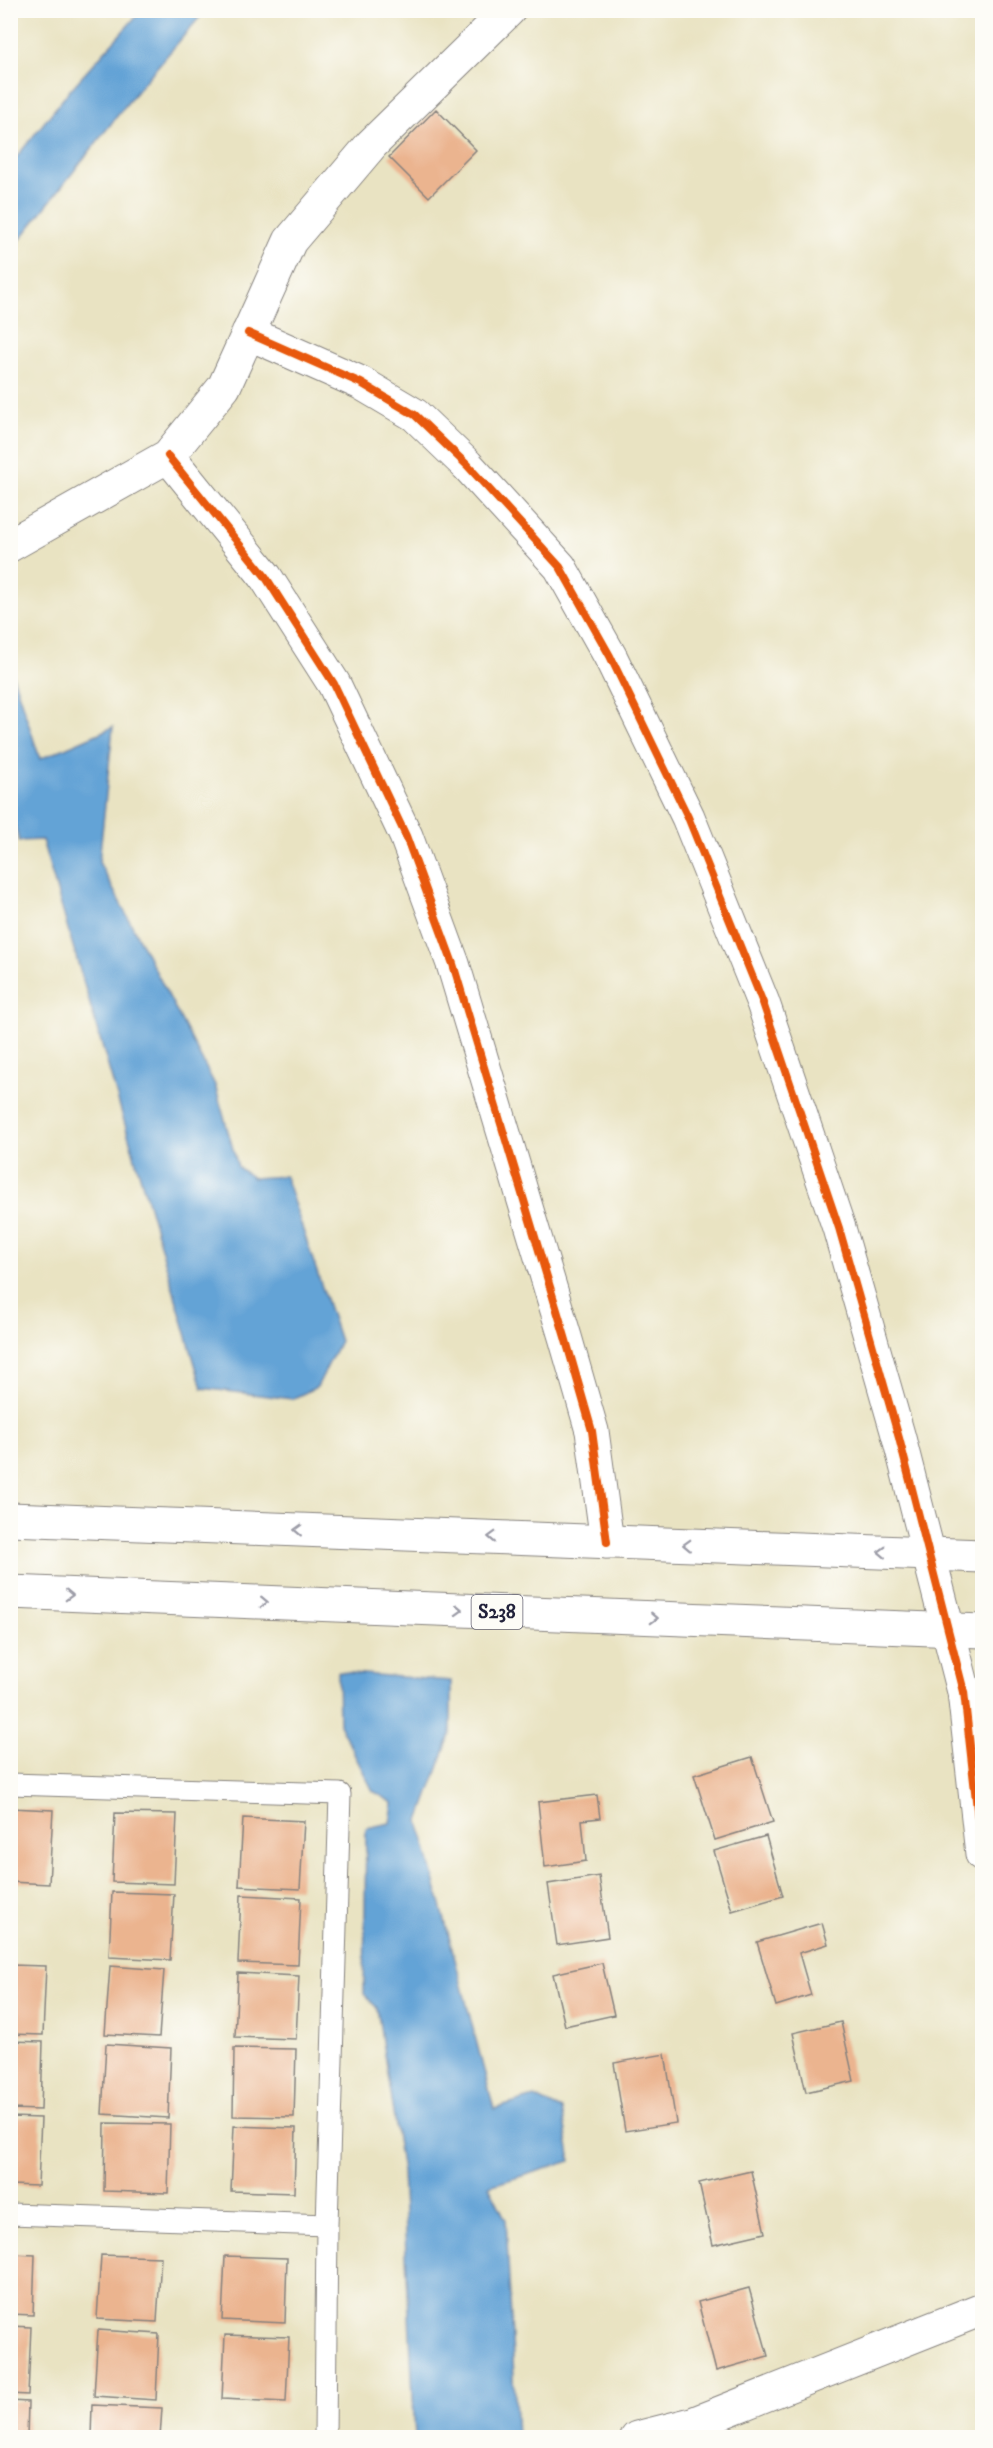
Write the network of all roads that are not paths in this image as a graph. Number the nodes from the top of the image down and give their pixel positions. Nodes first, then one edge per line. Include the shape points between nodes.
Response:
1 (509, 10) edge
2 (248, 333) junction
3 (168, 456) junction
4 (10, 545) edge
5 (10, 1519) edge
6 (607, 1542) junction
7 (928, 1554) junction
8 (982, 1556) edge
9 (10, 1593) edge
10 (948, 1630) junction
11 (982, 1631) edge
12 (10, 1784) edge
13 (982, 1854) edge
14 (10, 2214) edge
15 (327, 2226) junction
16 (982, 2309) edge
17 (325, 2438) edge
18 (637, 2438) edge

1 - 2 street via 372,144 290,241
2 - 3 street via 224,387
2 - 7 street via 361,383 415,415 467,465 560,567 610,656 688,817 763,1003 839,1228
3 - 4 street
3 - 6 street via 265,576 334,684 406,836 453,964 592,1431
6 -> 5 street
7 -> 6 street
7 - 8 street
7 - 10 street
9 -> 10 street, S238
10 - 11 street, S238
10 - 13 street via 964,1692
12 - 15 lane via 340,1794
14 - 15 lane
15 - 17 lane
16 - 18 street via 692,2424

